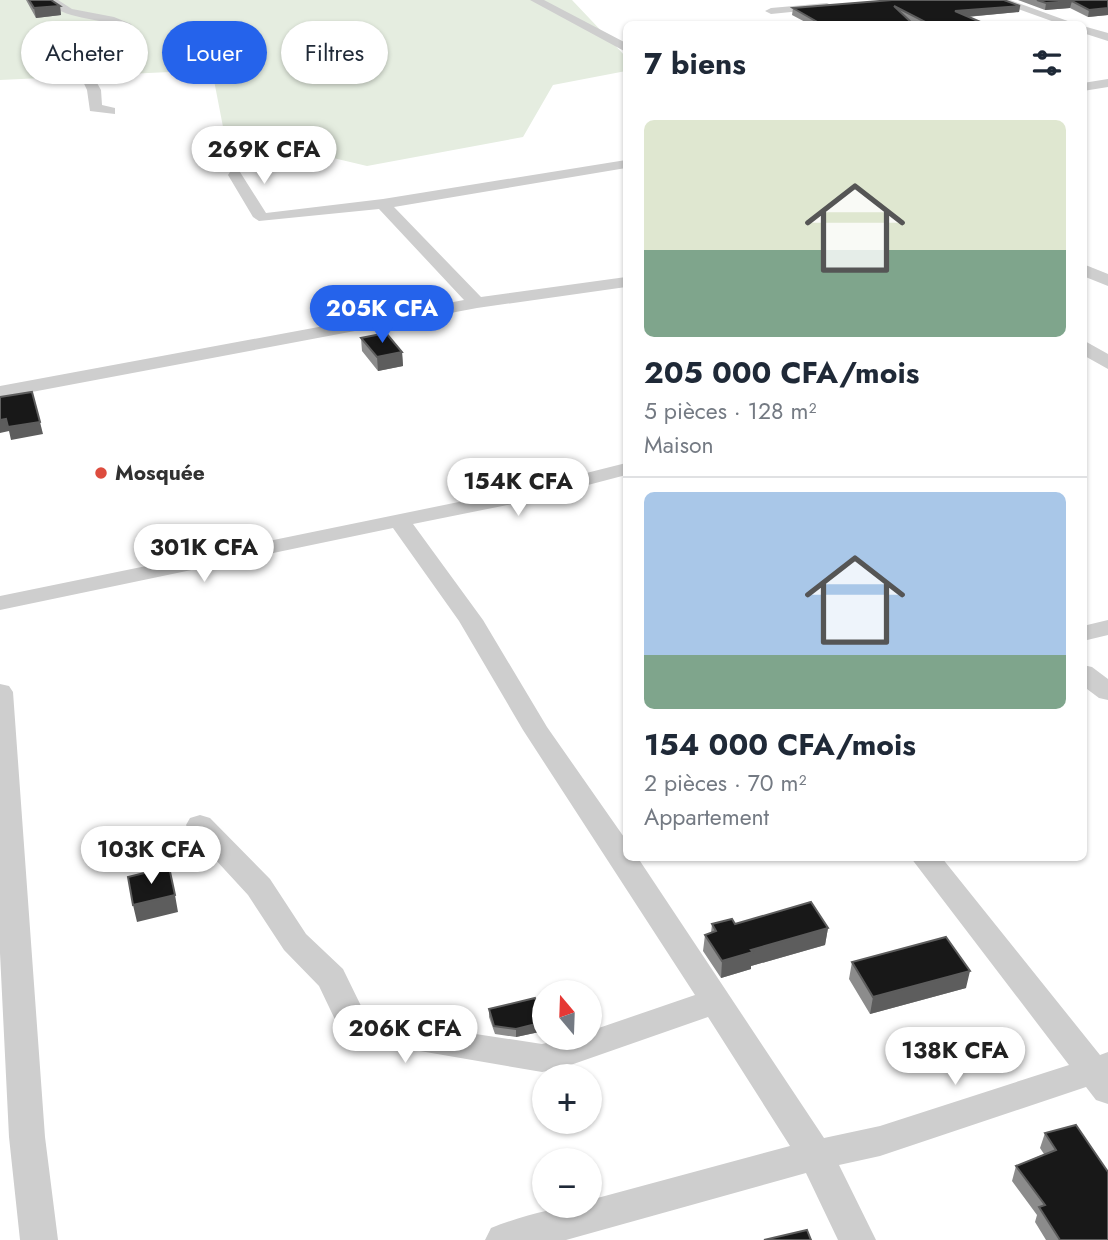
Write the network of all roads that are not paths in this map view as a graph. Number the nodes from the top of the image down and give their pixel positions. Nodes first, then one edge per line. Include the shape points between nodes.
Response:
1 (50, 0) edge
2 (536, 0) edge
3 (999, 0) edge
4 (837, 5) edge
5 (771, 11) dead end
6 (1061, 21) edge
7 (623, 46) edge
8 (1108, 83) edge
9 (1087, 86) edge
10 (110, 111) dead end
11 (623, 164) edge
12 (235, 174) dead end
13 (383, 204) junction
14 (1087, 271) edge
15 (1108, 281) edge
16 (623, 282) edge
17 (477, 303) junction
18 (1108, 339) edge
19 (1087, 344) edge
20 (1087, 348) edge
21 (1108, 363) edge
22 (0, 392) edge
23 (623, 471) edge
24 (398, 520) junction
25 (0, 603) edge
26 (1108, 627) edge
27 (1087, 633) edge
28 (1087, 676) edge
29 (0, 692) edge
30 (1108, 692) edge
31 (200, 825) dead end
32 (623, 858) edge
33 (625, 861) edge
34 (928, 861) edge
35 (715, 1001) junction
36 (1102, 1075) edge
37 (815, 1155) junction
38 (39, 1240) edge
39 (505, 1240) edge
40 (857, 1240) edge

1 - 10 street via 69,12 127,26 134,45 129,51 85,73 94,90 95,108
2 - 7 street
3 - 6 street
4 - 5 street
8 - 9 street
11 - 13 street
12 - 13 street via 265,218
13 - 17 street
14 - 15 street
16 - 17 street
17 - 22 street
18 - 19 street
20 - 21 street
23 - 24 street
24 - 25 street
24 - 32 street via 471,620 536,730
26 - 27 street
28 - 30 street
29 - 38 street via 27,1137
31 - 35 street via 259,887 295,942 332,978 352,1021 362,1030 541,1058 562,1055
33 - 35 street
34 - 36 street
35 - 37 street
36 - 37 street via 880,1141
37 - 39 street
37 - 40 street

